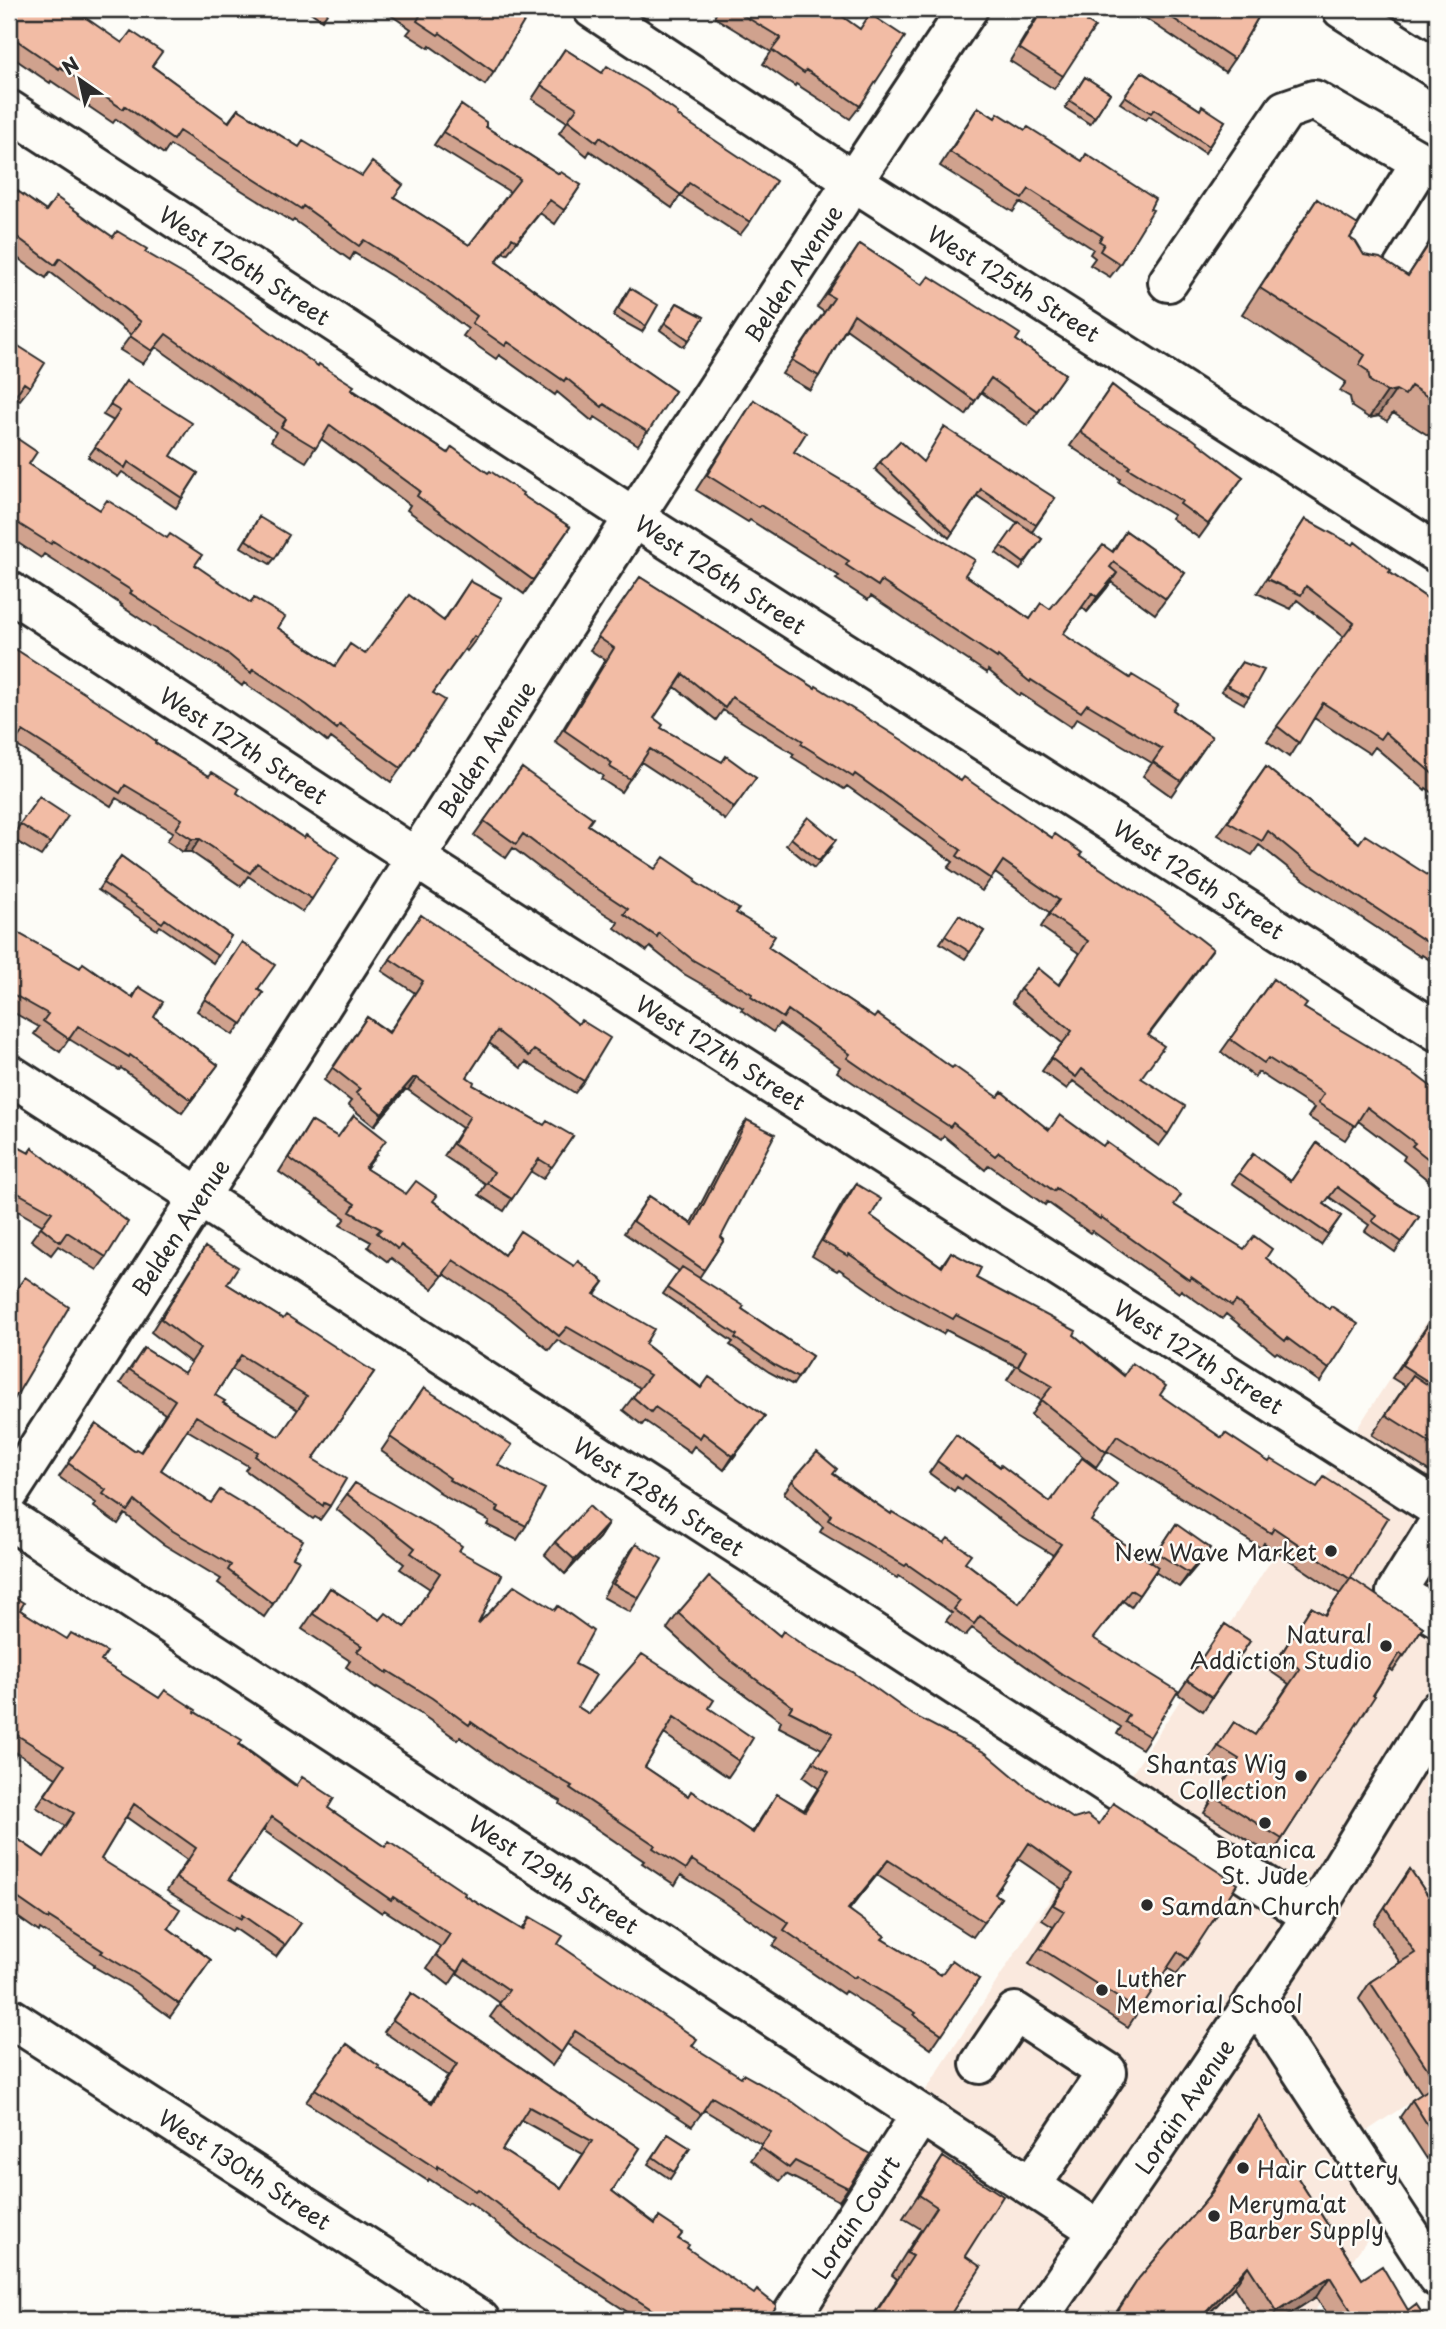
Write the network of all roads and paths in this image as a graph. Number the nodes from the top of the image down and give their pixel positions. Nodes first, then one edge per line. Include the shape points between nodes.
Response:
1 (593, 9) edge
2 (968, 9) edge
3 (1342, 9) edge
4 (1437, 69) edge
5 (9, 110) edge
6 (1429, 166) edge
7 (853, 181) junction
8 (1358, 263) edge
9 (1168, 282) dead end
10 (634, 518) junction
11 (1437, 553) edge
12 (9, 591) edge
13 (416, 859) junction
14 (1437, 1031) edge
15 (9, 1074) edge
16 (199, 1198) junction
17 (9, 1493) edge
18 (1437, 1508) edge
19 (9, 1519) edge
20 (1437, 1526) edge
21 (1437, 1617) edge
22 (1437, 1711) edge
23 (1312, 1916) junction
24 (1255, 2000) junction
25 (9, 2017) edge
26 (980, 2064) dead end
27 (921, 2114) junction
28 (1031, 2186) junction
29 (1098, 2230) junction
30 (1437, 2277) edge
31 (480, 2320) edge
32 (789, 2320) edge
33 (1037, 2320) edge

1 - 7 street, West 125th Street
2 - 7 street, Belden Avenue
3 - 4 street
5 - 10 street, West 126th Street
6 - 8 street
6 - 9 street via 1314,100 1285,110
7 - 10 street, Belden Avenue
7 - 11 street, West 125th Street
10 - 13 street, Belden Avenue
10 - 14 street, West 126th Street
12 - 13 street, West 127th Street
13 - 16 street, Belden Avenue
13 - 18 street, West 127th Street
15 - 16 street, West 128th Street
16 - 17 street, Belden Avenue
16 - 23 street, West 128th Street
19 - 27 street, West 129th Street
20 - 21 street via 1396,1592
22 - 23 street, Lorain Avenue
23 - 24 street, Lorain Avenue
24 - 29 street, Lorain Avenue
24 - 30 street
25 - 31 street, West 130th Street
26 - 28 street via 1015,2012 1107,2071
27 - 28 street, West 129th Street
27 - 32 street, Lorain Court
28 - 29 street, West 129th Street
29 - 33 street, Lorain Avenue

